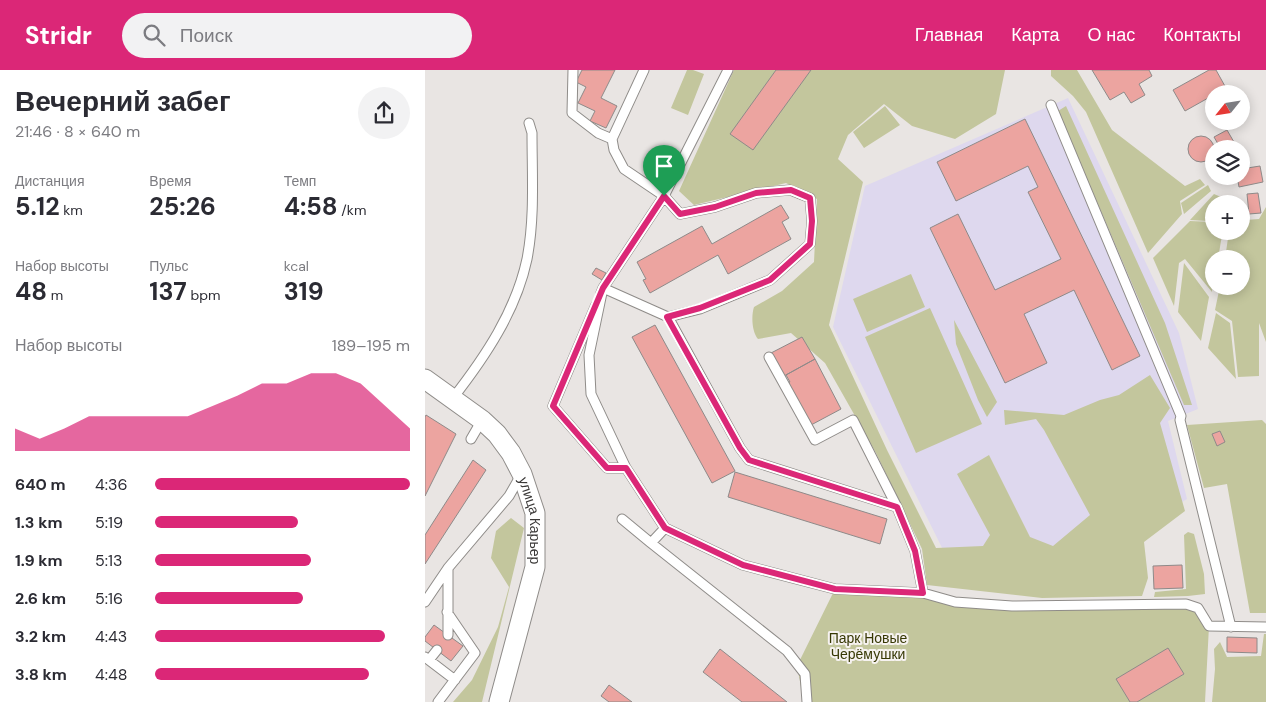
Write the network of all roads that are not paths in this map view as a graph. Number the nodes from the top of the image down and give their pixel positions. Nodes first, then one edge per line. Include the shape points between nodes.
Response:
1 (573, 70) edge
2 (644, 70) edge
3 (728, 70) edge
4 (1051, 105) dead end
5 (529, 123) dead end
6 (611, 139) junction
7 (664, 196) junction
8 (603, 288) junction
9 (667, 317) junction
10 (769, 357) dead end
11 (425, 379) edge
12 (453, 398) junction
13 (481, 420) junction
14 (471, 439) dead end
15 (626, 468) junction
16 (522, 474) junction
17 (897, 507) junction
18 (621, 519) dead end
19 (665, 528) junction
20 (651, 543) junction
21 (448, 568) junction
22 (923, 593) junction
23 (425, 602) edge
24 (447, 612) junction
25 (1231, 627) junction
26 (1266, 627) edge
27 (448, 635) dead end
28 (437, 650) dead end
29 (427, 658) edge
30 (455, 680) junction
31 (438, 702) edge
32 (499, 702) edge
33 (807, 702) edge

1 - 6 lane via 571,114
2 - 6 lane
3 - 7 lane
4 - 25 lane via 1181,416
5 - 12 lane via 532,133 531,208 527,258 501,329
6 - 7 lane via 623,169
7 - 8 lane
7 - 9 lane via 680,214 715,207 756,193 791,190 810,198 812,221 810,244 770,280 700,308
8 - 9 lane
8 - 15 lane via 589,356 591,394
8 - 15 lane via 553,406 607,468
9 - 17 lane via 749,460
10 - 17 lane via 815,440 853,420
11 - 12 street, улица Карьер
12 - 13 street, улица Карьер
13 - 14 lane
13 - 16 street, улица Карьер via 497,434
15 - 19 lane
16 - 21 lane via 509,496
16 - 32 street, улица Карьер via 535,513 535,568
17 - 22 lane via 915,551
18 - 20 lane
19 - 20 lane
19 - 22 lane via 743,565 835,589
20 - 33 lane via 787,651 805,674
21 - 23 lane
21 - 24 lane
22 - 25 lane via 955,602 1012,606 1185,604 1198,608 1209,626
24 - 27 lane
24 - 30 lane via 475,653
25 - 26 lane
28 - 29 lane
29 - 30 lane
30 - 31 lane

